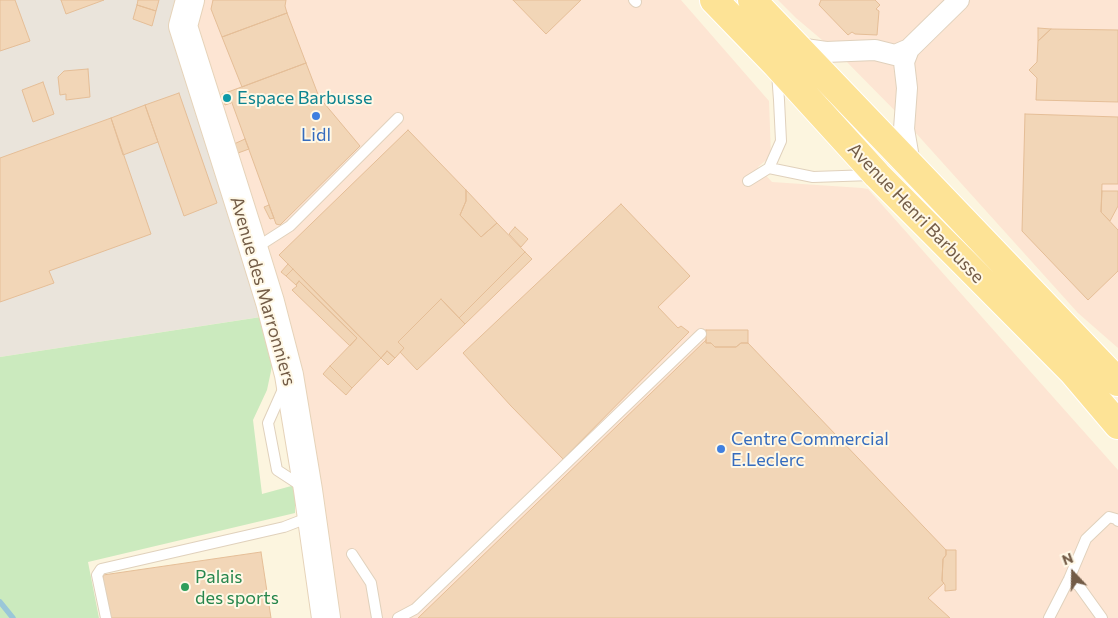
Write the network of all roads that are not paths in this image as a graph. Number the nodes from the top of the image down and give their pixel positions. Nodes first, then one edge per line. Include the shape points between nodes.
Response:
1 (190, 0) edge
2 (714, 0) edge
3 (752, 0) edge
4 (959, 0) edge
5 (798, 48) junction
6 (909, 49) junction
7 (776, 64) junction
8 (398, 118) dead end
9 (910, 164) junction
10 (769, 168) junction
11 (877, 175) junction
12 (748, 181) dead end
13 (254, 247) junction
14 (701, 334) dead end
15 (1118, 382) edge
16 (1118, 426) edge
17 (311, 517) junction
18 (1118, 521) edge
19 (352, 554) dead end
20 (1069, 580) junction
21 (106, 618) edge
22 (326, 618) edge
23 (377, 618) edge
24 (398, 618) edge
25 (1049, 618) edge
26 (1102, 618) edge

1 - 13 main road, Avenue des Marronniers via 183,26
2 - 7 main road, Avenue Henri Barbusse
3 - 5 main road, Avenue Henri Barbusse
4 - 6 street
5 - 6 street via 826,52 875,50 895,55
5 - 9 main road, Avenue Henri Barbusse
6 - 9 street via 904,62 908,88 904,129
7 - 10 lane via 781,141
7 - 11 main road, Avenue Henri Barbusse
8 - 13 lane via 290,226
9 - 15 main road, Avenue Henri Barbusse
10 - 11 lane via 813,177
10 - 12 lane
11 - 16 main road, Avenue Henri Barbusse via 1073,372
13 - 17 main road, Avenue des Marronniers via 290,375
14 - 24 lane via 415,609
17 - 21 lane via 284,527 101,569 97,575
17 - 22 main road, Avenue des Marronniers
18 - 20 lane via 1109,517 1086,539
19 - 23 lane via 371,583
20 - 25 lane
20 - 26 lane via 1079,586

